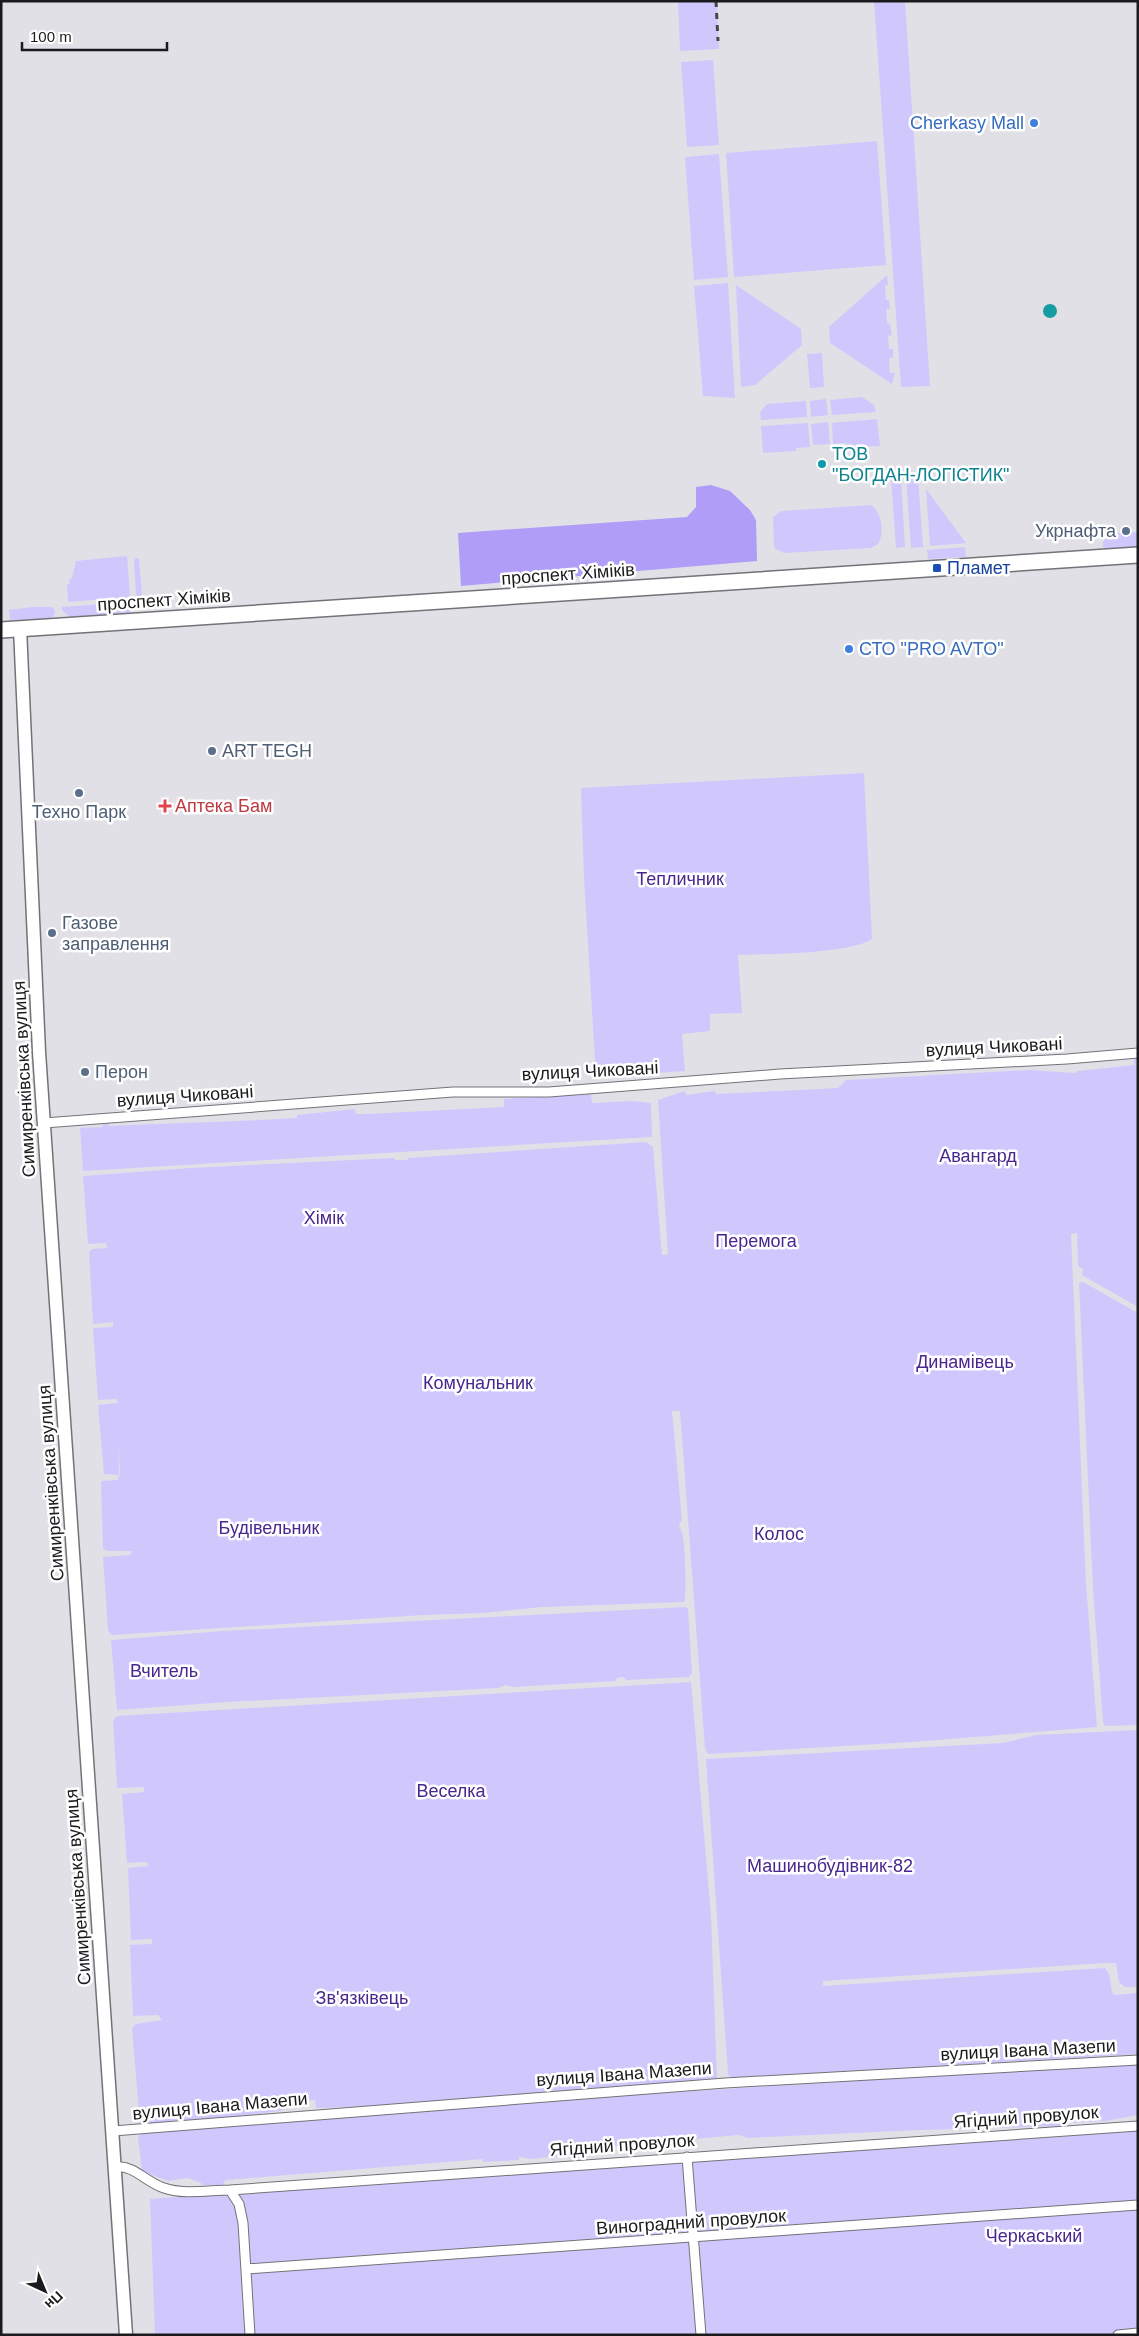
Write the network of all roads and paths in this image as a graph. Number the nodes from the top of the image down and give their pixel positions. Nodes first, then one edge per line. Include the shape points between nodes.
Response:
1 (1138, 555) edge
2 (20, 628) junction
3 (1, 630) edge
4 (1138, 1053) edge
5 (44, 1123) junction
6 (1138, 2060) edge
7 (1138, 2126) edge
8 (113, 2131) junction
9 (1138, 2133) edge
10 (687, 2156) junction
11 (115, 2168) junction
12 (230, 2190) junction
13 (1138, 2205) edge
14 (695, 2238) junction
15 (246, 2269) junction
16 (1138, 2333) edge
17 (126, 2335) edge
18 (250, 2335) edge
19 (701, 2335) edge
20 (1118, 2335) edge

1 - 2 main road, проспект Хіміків
2 - 3 main road, проспект Хіміків
2 - 5 main road, Симиренківська вулиця
4 - 5 street, вулиця Чиковані via 780,1074 549,1092 453,1092
5 - 8 main road, Симиренківська вулиця
6 - 8 street, вулиця Івана Мазепи via 725,2083
7 - 9 street
7 - 10 street, Ягідний провулок
8 - 11 main road, Симиренківська вулиця
10 - 12 street, Ягідний провулок
10 - 14 street
11 - 12 street, Ягідний провулок via 126,2166 165,2189
11 - 17 main road, Симиренківська вулиця
12 - 15 street via 239,2204 243,2223
13 - 14 street, Виноградний провулок
14 - 15 street, Виноградний провулок
14 - 19 street
15 - 18 street
16 - 20 street

